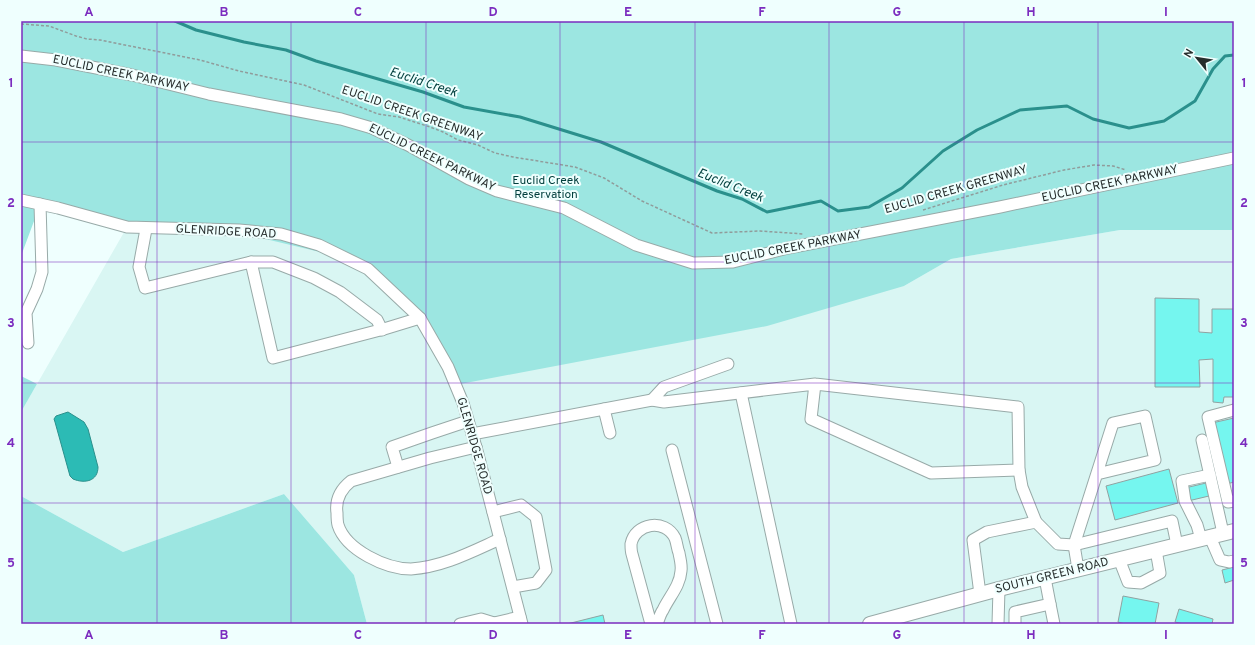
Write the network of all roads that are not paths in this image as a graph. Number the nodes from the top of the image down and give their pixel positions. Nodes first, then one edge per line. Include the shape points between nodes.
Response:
1 (21, 56) edge
2 (1234, 158) edge
3 (21, 200) edge
4 (40, 204) junction
5 (146, 228) junction
6 (251, 262) junction
7 (420, 318) junction
8 (382, 330) junction
9 (28, 343) dead end
10 (728, 364) dead end
11 (814, 384) junction
12 (741, 393) junction
13 (652, 400) junction
14 (604, 409) junction
15 (1234, 410) edge
16 (468, 421) junction
17 (610, 433) dead end
18 (472, 434) junction
19 (1202, 440) dead end
20 (476, 447) junction
21 (672, 450) dead end
22 (398, 467) junction
23 (1019, 470) junction
24 (1097, 474) junction
25 (1210, 475) junction
26 (1234, 500) edge
27 (493, 512) junction
28 (1036, 522) junction
29 (1217, 535) edge
30 (500, 539) junction
31 (1074, 545) junction
32 (1177, 545) junction
33 (1156, 550) junction
34 (1119, 559) junction
35 (1234, 561) edge
36 (1078, 569) junction
37 (1045, 578) junction
38 (513, 587) junction
39 (999, 589) junction
40 (980, 594) junction
41 (1050, 604) junction
42 (521, 620) edge
43 (494, 623) edge
44 (460, 624) edge
45 (651, 624) edge
46 (657, 624) edge
47 (717, 624) edge
48 (791, 624) edge
49 (874, 624) edge
50 (998, 624) edge
51 (1015, 624) edge
52 (1054, 624) edge

1 - 2 street, EUCLID CREEK PARKWAY via 132,75 209,94 341,119 372,128 469,179 497,190 564,208 636,245 693,263 733,262 788,248
3 - 4 street, GLENRIDGE ROAD
4 - 5 street, GLENRIDGE ROAD via 127,227
4 - 9 street via 42,272 26,313
5 - 6 street via 139,267 144,288
5 - 7 street, GLENRIDGE ROAD via 239,230 280,234 319,245 368,269
6 - 8 street via 273,262 314,278 340,292 378,320
6 - 8 street via 273,358
7 - 8 street
7 - 16 street, GLENRIDGE ROAD via 448,367
10 - 13 street via 664,388
11 - 12 street
11 - 23 street via 811,419 931,473
11 - 23 street via 1018,407
12 - 13 street via 664,402
12 - 48 street
13 - 14 street
14 - 17 street
14 - 18 street
15 - 26 street via 1208,418 1228,502
16 - 18 street, GLENRIDGE ROAD
16 - 22 street via 392,448
18 - 20 street, GLENRIDGE ROAD
19 - 25 street
20 - 22 street
20 - 27 street, GLENRIDGE ROAD
21 - 47 street
22 - 30 street via 352,481 343,488 336,505 338,525 349,542 363,554 382,563 409,569 450,561
23 - 28 street via 1022,486
24 - 24 street via 1113,423 1145,416 1155,460
24 - 31 street
25 - 29 street
25 - 29 street via 1182,481 1185,501 1197,525
27 - 30 street, GLENRIDGE ROAD
27 - 38 street via 521,505 536,517 546,570 536,583
28 - 31 street via 1058,544
28 - 40 street via 987,532 973,540
29 - 32 main road, SOUTH GREEN ROAD
29 - 35 street via 1220,560
30 - 38 street, GLENRIDGE ROAD
31 - 32 street via 1172,521
31 - 36 street
32 - 33 main road, SOUTH GREEN ROAD
33 - 34 main road, SOUTH GREEN ROAD
33 - 34 street via 1160,573 1141,583 1128,582
34 - 36 main road, SOUTH GREEN ROAD
36 - 37 main road, SOUTH GREEN ROAD
37 - 39 main road, SOUTH GREEN ROAD
37 - 41 street
38 - 42 street, GLENRIDGE ROAD
39 - 40 main road, SOUTH GREEN ROAD
39 - 50 street
40 - 49 main road, SOUTH GREEN ROAD
41 - 51 street via 1015,612
41 - 52 street
42 - 43 street
43 - 44 street via 481,619
45 - 46 street via 631,545 639,530 653,525 662,526 675,538 682,572

